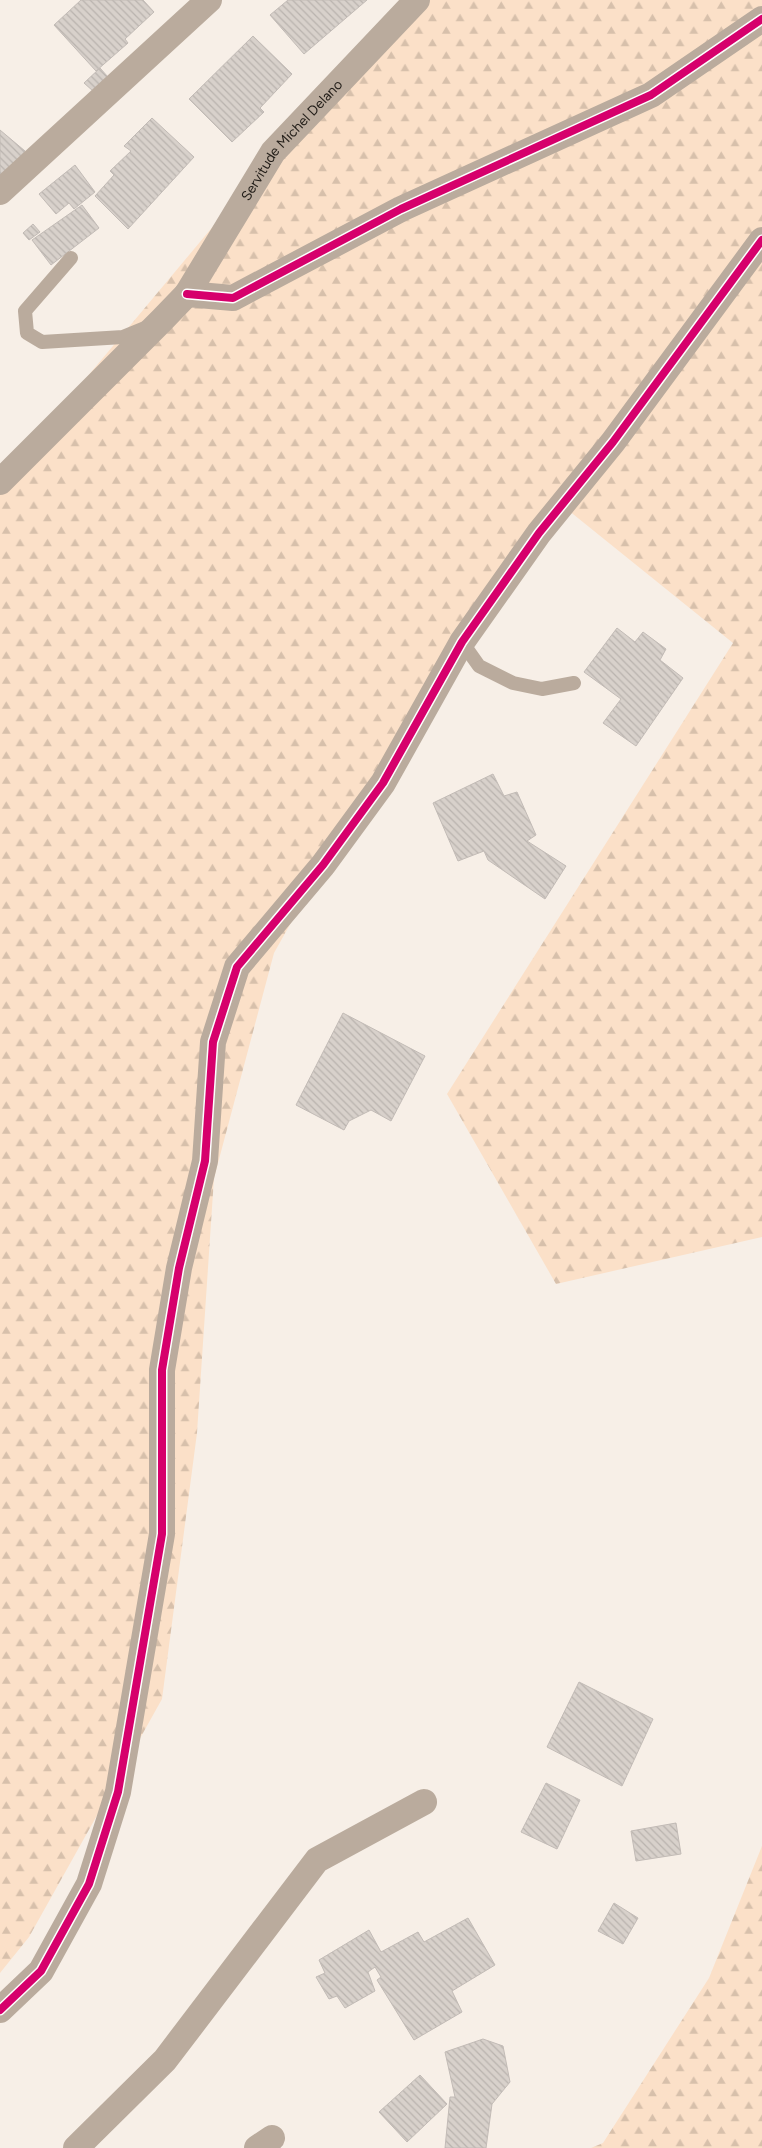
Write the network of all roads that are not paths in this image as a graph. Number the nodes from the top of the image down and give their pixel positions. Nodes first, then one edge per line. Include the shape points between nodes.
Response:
1 (209, 0) edge
2 (417, 0) edge
3 (762, 19) edge
4 (0, 192) edge
5 (762, 240) edge
6 (71, 258) dead end
7 (187, 294) junction
8 (162, 320) junction
9 (0, 482) edge
10 (462, 642) junction
11 (574, 683) dead end
12 (424, 1802) dead end
13 (0, 2010) edge
14 (76, 2148) edge

1 - 4 street
2 - 7 street, Servitude Michel Delano via 273,152
3 - 7 street via 651,95 401,209 233,298
5 - 10 street via 613,442 539,532
6 - 8 lane via 25,312 27,333 42,342 123,337
7 - 8 street, Servitude Michel Delano
8 - 9 street, Servitude Michel Delano
10 - 11 lane via 478,666 513,683 542,689
10 - 13 street via 383,783 323,866 237,967 214,1042 205,1161 179,1268 162,1370 162,1534 118,1792 89,1884 41,1971
12 - 14 street via 317,1860 165,2060

